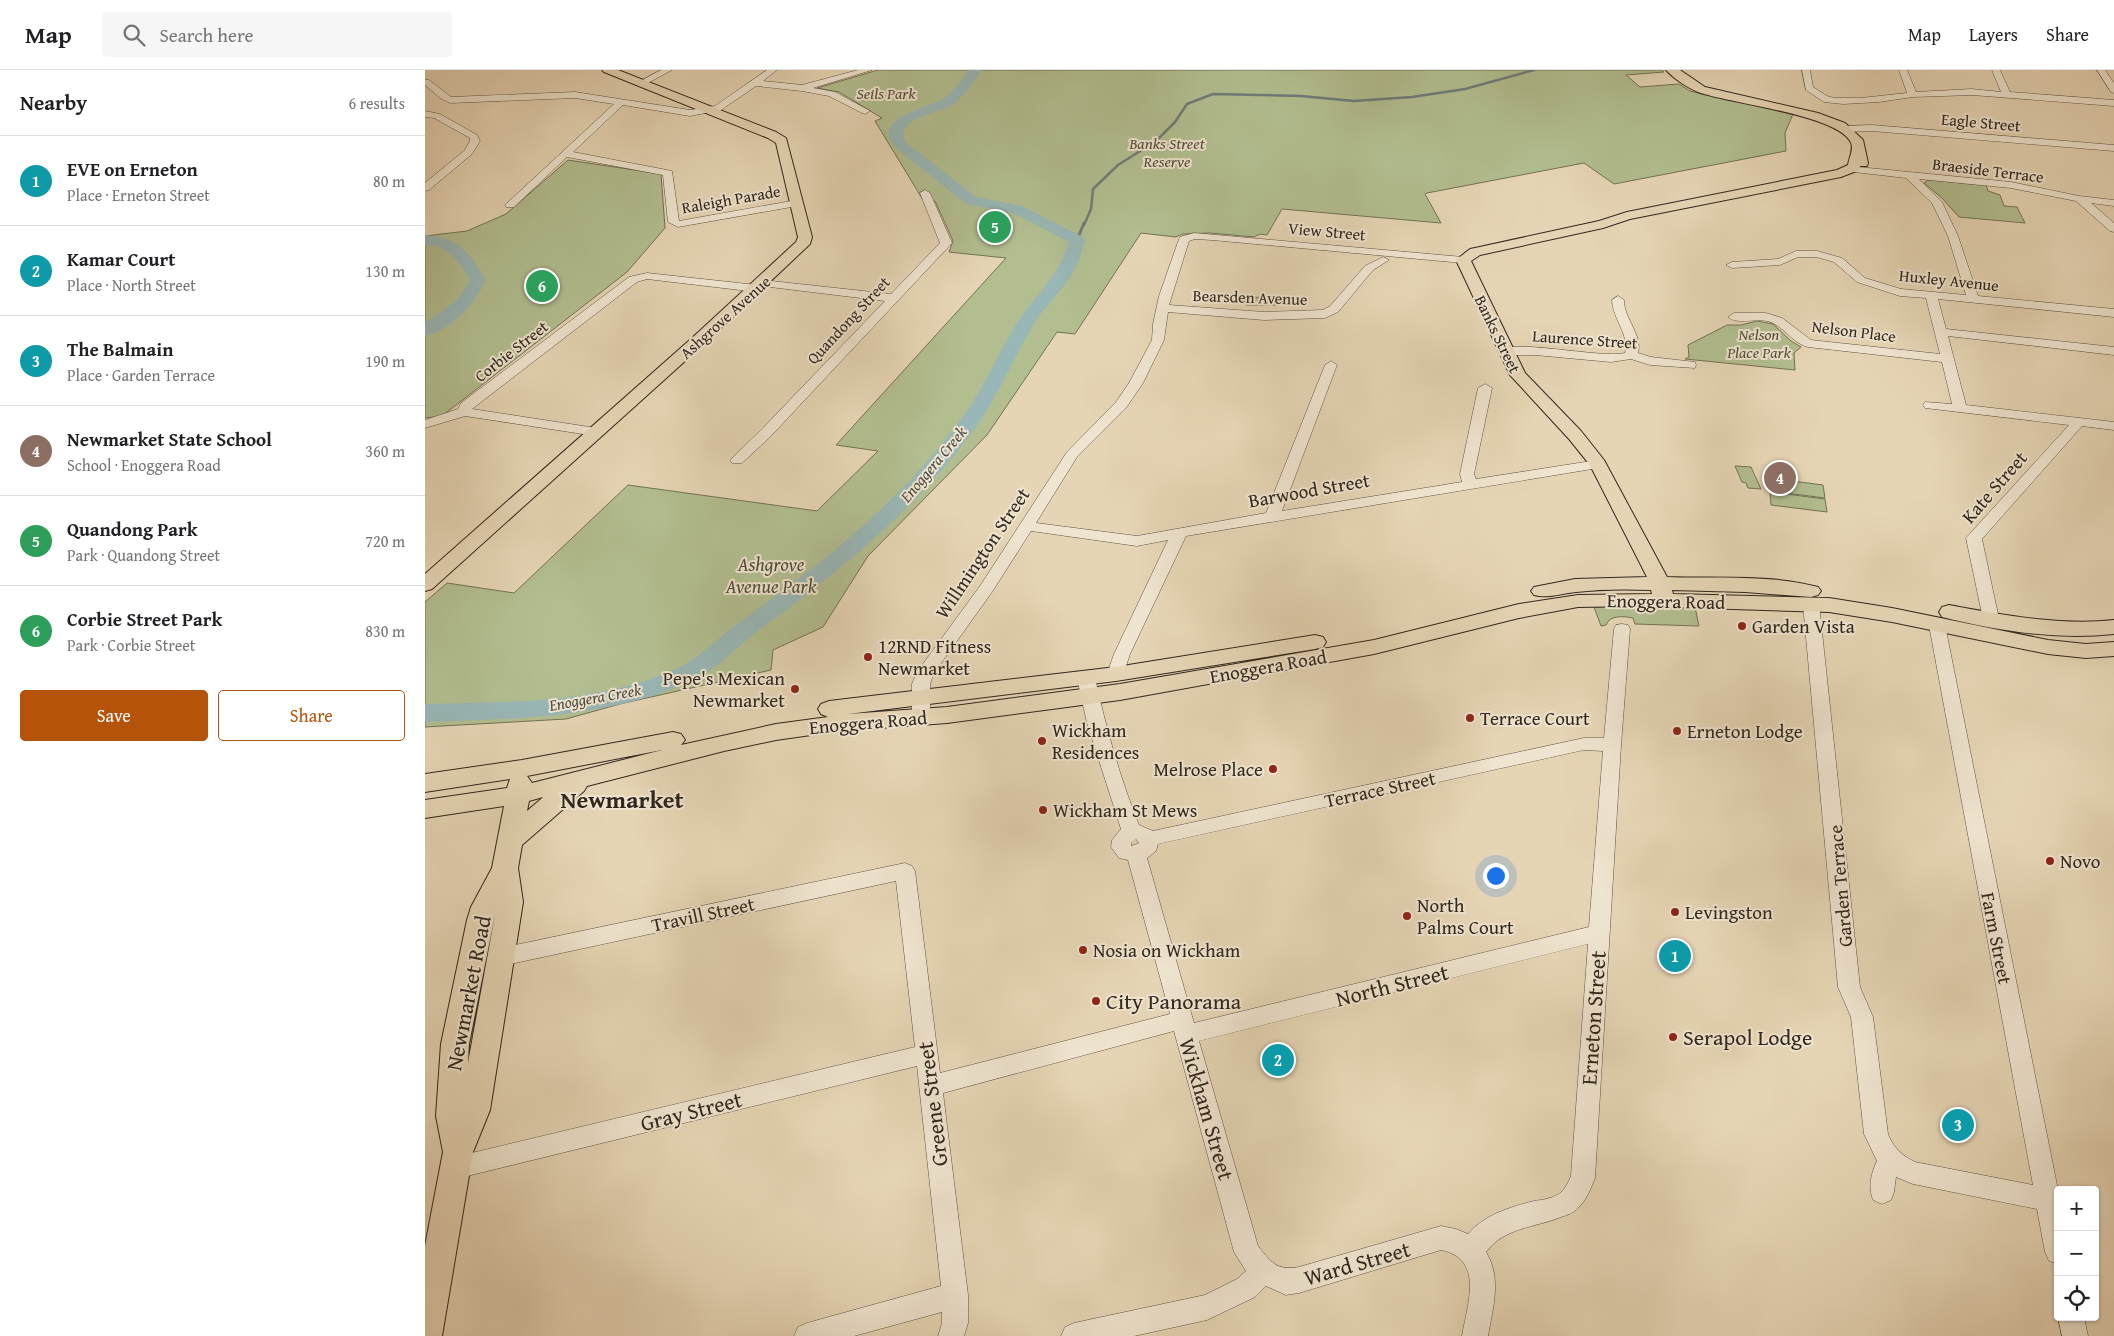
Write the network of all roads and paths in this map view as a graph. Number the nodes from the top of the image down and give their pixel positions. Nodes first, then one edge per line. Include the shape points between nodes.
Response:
1 (608, 70) edge
2 (668, 70) edge
3 (773, 70) edge
4 (868, 70) edge
5 (1672, 70) edge
6 (1806, 70) edge
7 (1903, 70) edge
8 (1996, 70) edge
9 (2101, 70) edge
10 (641, 83) junction
11 (754, 83) junction
12 (429, 86) edge
13 (802, 88) junction
14 (2114, 90) edge
15 (1912, 94) junction
16 (2006, 94) junction
17 (449, 101) junction
18 (1833, 101) junction
19 (620, 103) junction
20 (2114, 103) edge
21 (707, 110) junction
22 (865, 111) dead end
23 (426, 115) edge
24 (1825, 119) junction
25 (1847, 130) junction
26 (1877, 130) junction
27 (2114, 148) edge
28 (2114, 152) edge
29 (567, 154) junction
30 (1858, 168) junction
31 (1890, 172) junction
32 (1910, 176) junction
33 (425, 179) edge
34 (425, 188) edge
35 (925, 193) dead end
36 (2079, 199) junction
37 (2114, 199) edge
38 (797, 203) junction
39 (2114, 203) edge
40 (510, 205) dead end
41 (2114, 229) edge
42 (1188, 237) joint
43 (1385, 256) junction
44 (1463, 260) junction
45 (1732, 265) dead end
46 (760, 285) junction
47 (1931, 295) junction
48 (892, 298) junction
49 (1973, 299) junction
50 (1617, 300) dead end
51 (1162, 308) junction
52 (2114, 313) edge
53 (1734, 317) dead end
54 (1941, 332) junction
55 (1506, 351) junction
56 (2114, 351) edge
57 (1631, 355) junction
58 (1947, 359) junction
59 (1331, 365) dead end
60 (1690, 365) dead end
61 (1485, 388) dead end
62 (1930, 405) dead end
63 (1960, 408) junction
64 (464, 412) junction
65 (2078, 423) junction
66 (425, 424) edge
67 (2114, 426) edge
68 (596, 432) junction
69 (737, 460) dead end
70 (1598, 464) junction
71 (1470, 484) junction
72 (1272, 517) junction
73 (1027, 526) junction
74 (1179, 534) junction
75 (1646, 554) junction
76 (1614, 583) junction
77 (425, 585) edge
78 (1662, 592) junction
79 (1811, 604) junction
80 (1991, 620) junction
81 (1937, 625) junction
82 (2114, 627) edge
83 (1622, 629) dead end
84 (2109, 652) edge
85 (1117, 674) junction
86 (1088, 687) junction
87 (921, 708) junction
88 (1612, 746) junction
89 (522, 769) junction
90 (585, 778) junction
91 (425, 782) edge
92 (518, 795) junction
93 (425, 808) edge
94 (511, 839) junction
95 (1139, 842) junction
96 (505, 868) junction
97 (905, 871) joint
98 (1599, 934) junction
99 (501, 957) junction
100 (1184, 1028) junction
101 (927, 1054) junction
102 (930, 1086) junction
103 (457, 1160) junction
104 (1891, 1160) junction
105 (1882, 1192) dead end
106 (2047, 1199) junction
107 (2054, 1233) edge
108 (1471, 1251) junction
109 (1263, 1272) junction
110 (955, 1295) junction
111 (2072, 1321) edge
112 (425, 1336) edge
113 (807, 1336) edge
114 (951, 1336) edge
115 (1074, 1336) edge
116 (1475, 1336) edge
117 (2075, 1336) edge

1 - 10 main road, Ashgrove Avenue
2 - 10 street
3 - 11 street
4 - 13 street
5 - 24 main road via 1701,89
6 - 18 street via 1809,88
7 - 15 street
8 - 16 street
9 - 14 street
10 - 21 main road, Ashgrove Avenue
11 - 13 street
11 - 21 street via 718,108
12 - 17 street
13 - 22 street via 832,94
15 - 16 street via 1962,91
15 - 18 street
16 - 20 street
17 - 19 street via 575,95
17 - 23 street
18 - 24 street
19 - 21 street via 684,113
19 - 29 street
21 - 38 main road, Ashgrove Avenue via 782,141
23 - 33 street via 462,139 464,146
23 - 34 street via 474,137 475,141 469,152
24 - 25 main road
25 - 26 street, Eagle Street
25 - 30 main road via 1857,140
26 - 27 street, Eagle Street
26 - 28 street, Eagle Street
29 - 38 street, Raleigh Parade via 668,173 673,222 678,224
29 - 40 street
30 - 31 street, Braeside Terrace
30 - 44 main road via 1846,175 1475,252
31 - 32 street, Braeside Terrace
31 - 37 street, Braeside Terrace via 2014,181
32 - 36 street, Braeside Terrace via 2011,185
32 - 49 street via 1938,204 1953,236
35 - 48 street, Quandong Street via 946,243
36 - 39 street, Braeside Terrace
36 - 41 street
38 - 46 main road, Ashgrove Avenue via 805,237 803,244
42 - 43 street, View Street
42 - 51 street, Willmington Street via 1182,242
43 - 44 street, View Street
43 - 51 street, Bearsden Avenue via 1379,270 1352,304 1333,319 1262,321
44 - 55 main road, Banks Street
45 - 47 street, Huxley Avenue via 1780,262 1796,254 1817,254 1838,260 1869,283 1900,292
46 - 48 street
46 - 64 street, Corbie Street via 647,276 629,281 467,406
46 - 68 main road, Ashgrove Avenue
47 - 49 street, Huxley Avenue
47 - 54 street
48 - 69 street, Quandong Street
49 - 52 street, Huxley Avenue
50 - 57 street via 1616,310 1631,338
51 - 73 street, Willmington Street via 1158,340 1145,367 1125,399 1072,455
53 - 58 street, Nelson Place via 1777,320 1800,341 1808,343
54 - 56 street
54 - 58 street
55 - 57 street, Laurence Street via 1535,350 1611,358
55 - 70 main road, Banks Street via 1521,380 1575,435
57 - 60 street, Laurence Street via 1650,361
58 - 63 street
59 - 72 street
61 - 71 street via 1467,474
62 - 63 street
63 - 65 street
64 - 66 street
64 - 68 street
65 - 67 street
65 - 80 street, Kate Street via 1974,538
68 - 77 main road, Ashgrove Avenue
70 - 71 street, Barwood Street
70 - 75 main road, Banks Street
71 - 72 street, Barwood Street
72 - 74 street, Barwood Street
73 - 74 street, Barwood Street via 1137,541
73 - 87 street, Willmington Street via 926,672 921,684
74 - 85 street via 1122,654
75 - 76 main road
75 - 78 main road, Banks Street
76 - 78 main road, Enoggera Road
76 - 85 main road, Enoggera Road via 1545,590 1365,634
78 - 79 main road, Enoggera Road
78 - 80 main road, Enoggera Road via 1800,589
78 - 86 main road, Enoggera Road via 1537,607 1374,647
79 - 81 main road, Enoggera Road via 1867,610
79 - 104 street, Garden Terrace via 1849,990 1862,1016 1876,1134
80 - 82 main road, Enoggera Road via 2066,630
81 - 84 main road, Enoggera Road via 2042,646
81 - 106 street, Farm Street
83 - 88 street, Erneton Street
85 - 86 main road, Enoggera Road
86 - 87 main road, Enoggera Road
86 - 95 street, Wickham Street via 1119,798
87 - 89 main road, Enoggera Road via 781,716 644,747
87 - 90 main road, Enoggera Road via 759,735
88 - 95 street, Terrace Street via 1584,744
88 - 98 street, Erneton Street
89 - 91 main road, Enoggera Road
89 - 92 main road, Newmarket Road
90 - 92 main road, Enoggera Road
90 - 94 main road
92 - 93 main road, Enoggera Road
92 - 94 main road, Newmarket Road
94 - 96 main road, Newmarket Road
95 - 100 street, Wickham Street
96 - 99 main road, Newmarket Road via 510,902
96 - 103 main road, Newmarket Road via 480,920 455,1044 451,1116
97 - 99 street, Travill Street
97 - 101 street, Greene Street
98 - 100 street, North Street
98 - 108 street, Erneton Street via 1583,1178 1569,1201 1493,1227 1479,1238
99 - 103 main road, Newmarket Road via 475,1110
100 - 102 street, North Street
100 - 109 street, Wickham Street via 1247,1252
101 - 102 street, Greene Street
101 - 103 street, Gray Street
102 - 110 street, Greene Street
103 - 112 main road, Newmarket Road
104 - 105 street via 1884,1172
104 - 106 street, Garden Terrace via 1913,1173
106 - 107 street, Farm Street
108 - 109 street, Ward Street via 1456,1241 1441,1238 1299,1280 1286,1282
108 - 116 street via 1481,1268 1483,1285
109 - 115 street via 1246,1288 1207,1307
110 - 113 street
110 - 114 street, Greene Street via 955,1323
111 - 117 street

